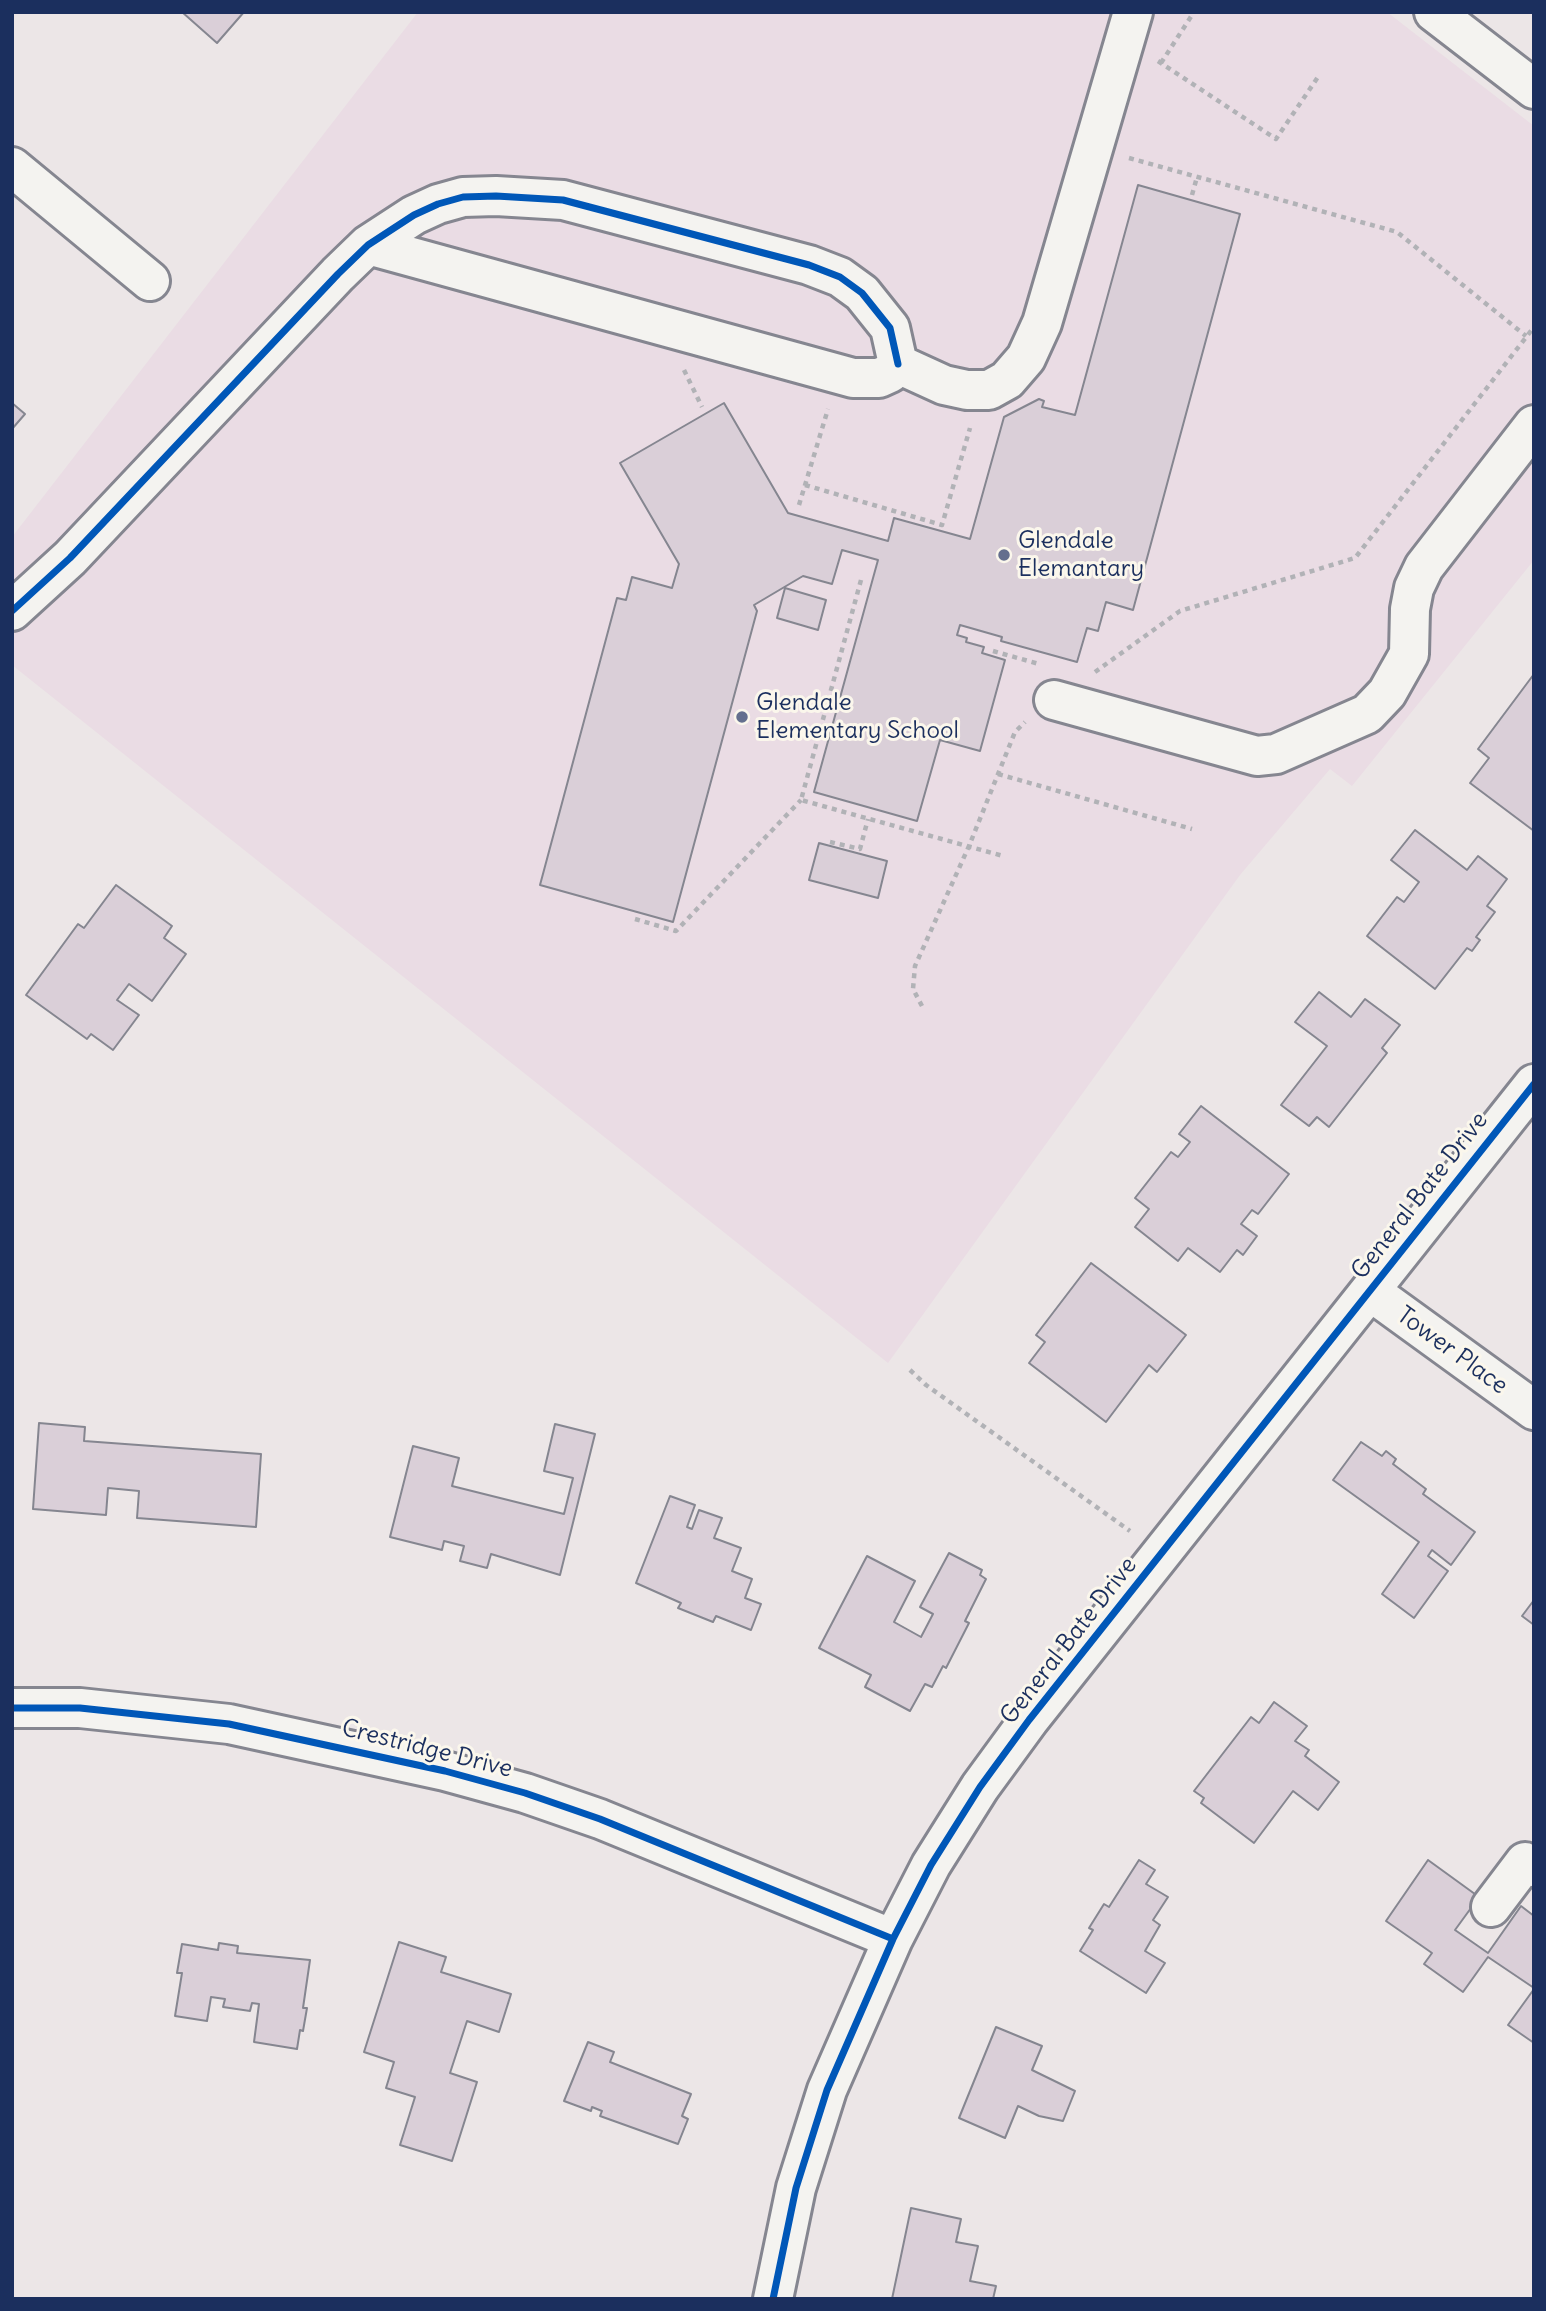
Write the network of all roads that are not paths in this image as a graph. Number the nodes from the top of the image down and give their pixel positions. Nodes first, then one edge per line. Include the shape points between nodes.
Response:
1 (1434, 12) edge
2 (1129, 26) edge
3 (1534, 89) edge
4 (12, 167) edge
5 (368, 245) junction
6 (150, 281) dead end
7 (898, 364) junction
8 (1534, 425) edge
9 (12, 611) edge
10 (1054, 700) road end
11 (1534, 1084) edge
12 (1370, 1291) junction
13 (1534, 1410) edge
14 (12, 1708) edge
15 (1534, 1867) edge
16 (1491, 1907) dead end
17 (892, 1939) junction
18 (773, 2299) edge

1 - 3 street
2 - 7 street via 1042,323 1026,358 1007,380 989,390 944,385
4 - 6 street
5 - 7 street via 838,375 879,379
5 - 7 street via 414,215 463,197 563,200 840,277 862,293 890,328
5 - 9 street via 70,558
8 - 10 street via 1424,567 1410,609 1409,654 1387,693 1367,713 1276,754 1257,756
11 - 12 street, General Bate Drive
12 - 13 street, Tower Place
12 - 17 street, General Bate Drive via 1029,1720 931,1865
14 - 17 street, Crestridge Drive via 80,1708 229,1724 445,1771 600,1819
15 - 16 street via 1525,1862
17 - 18 street, General Bate Drive via 837,2064 810,2141

